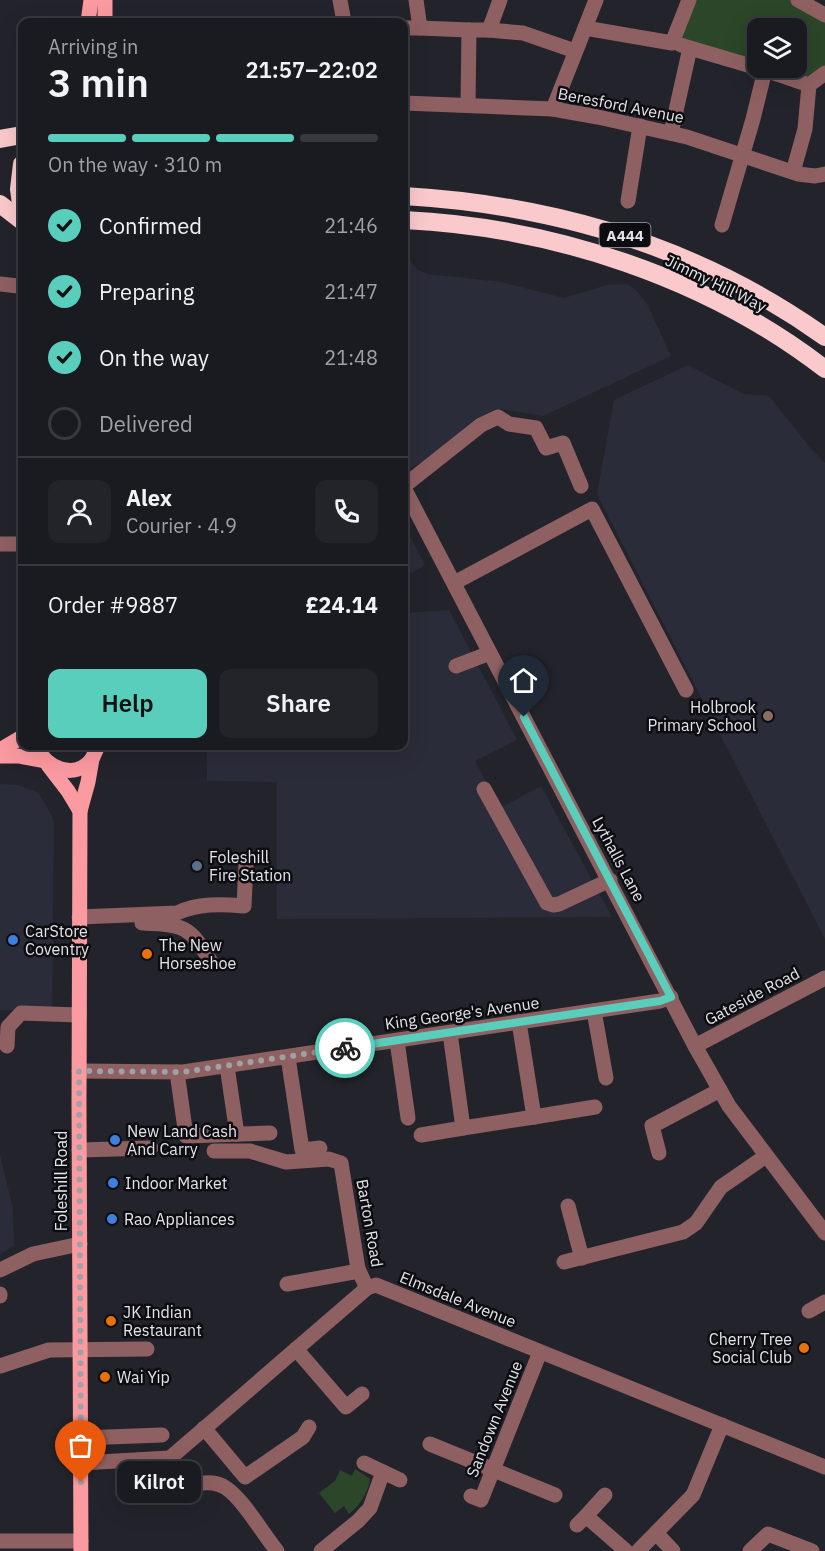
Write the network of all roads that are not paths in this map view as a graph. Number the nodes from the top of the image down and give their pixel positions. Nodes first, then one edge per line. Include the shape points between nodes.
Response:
1 (105, 0) edge
2 (340, 0) edge
3 (416, 0) edge
4 (500, 0) edge
5 (596, 0) edge
6 (689, 0) edge
7 (798, 0) edge
8 (825, 15) edge
9 (105, 18) edge
10 (343, 18) edge
11 (408, 28) edge
12 (420, 28) junction
13 (585, 28) junction
14 (469, 30) junction
15 (489, 30) junction
16 (672, 43) junction
17 (690, 48) junction
18 (575, 51) junction
19 (747, 65) edge
20 (825, 73) edge
21 (763, 78) edge
22 (788, 78) edge
23 (808, 85) junction
24 (408, 103) edge
25 (468, 105) junction
26 (553, 109) junction
27 (640, 126) junction
28 (671, 133) junction
29 (18, 136) edge
30 (0, 140) edge
31 (742, 155) junction
32 (793, 172) junction
33 (825, 174) edge
34 (408, 196) edge
35 (628, 201) dead end
36 (0, 204) edge
37 (18, 218) edge
38 (408, 220) edge
39 (722, 225) dead end
40 (0, 284) edge
41 (18, 286) dead end
42 (825, 337) edge
43 (825, 369) edge
44 (408, 484) edge
45 (581, 486) dead end
46 (410, 515) edge
47 (0, 544) edge
48 (18, 544) edge
49 (454, 583) junction
50 (490, 653) junction
51 (456, 666) dead end
52 (686, 690) dead end
53 (18, 739) edge
54 (0, 750) edge
55 (38, 750) edge
56 (95, 752) edge
57 (0, 756) edge
58 (46, 762) junction
59 (484, 789) dead end
60 (80, 811) junction
61 (246, 864) dead end
62 (610, 880) junction
63 (79, 921) junction
64 (211, 962) dead end
65 (823, 984) edge
66 (671, 997) junction
67 (594, 1011) junction
68 (79, 1015) junction
69 (519, 1022) junction
70 (450, 1033) junction
71 (397, 1041) junction
72 (7, 1046) dead end
73 (695, 1046) junction
74 (288, 1057) junction
75 (227, 1066) junction
76 (79, 1071) junction
77 (177, 1072) junction
78 (606, 1078) dead end
79 (720, 1090) junction
80 (595, 1107) dead end
81 (408, 1118) dead end
82 (534, 1118) junction
83 (463, 1128) junction
84 (270, 1133) dead end
85 (237, 1134) junction
86 (421, 1136) dead end
87 (151, 1148) dead end
88 (320, 1148) dead end
89 (79, 1150) junction
90 (214, 1150) dead end
91 (659, 1153) dead end
92 (766, 1156) junction
93 (568, 1206) dead end
94 (825, 1233) edge
95 (80, 1244) junction
96 (582, 1258) junction
97 (564, 1262) dead end
98 (0, 1270) edge
99 (359, 1271) junction
100 (287, 1284) dead end
101 (367, 1288) junction
102 (825, 1302) edge
103 (809, 1311) dead end
104 (147, 1349) dead end
105 (296, 1349) junction
106 (81, 1351) junction
107 (540, 1352) junction
108 (0, 1366) edge
109 (362, 1394) dead end
110 (722, 1425) junction
111 (309, 1427) dead end
112 (204, 1428) junction
113 (162, 1435) dead end
114 (81, 1438) junction
115 (430, 1444) dead end
116 (170, 1458) junction
117 (81, 1463) junction
118 (364, 1463) dead end
119 (825, 1467) edge
120 (493, 1470) junction
121 (383, 1472) junction
122 (400, 1480) dead end
123 (555, 1495) dead end
124 (605, 1495) dead end
125 (480, 1499) dead end
126 (657, 1533) junction
127 (0, 1541) edge
128 (81, 1546) edge
129 (277, 1551) edge
130 (321, 1551) edge
131 (626, 1551) edge
132 (638, 1551) edge
133 (674, 1551) edge
134 (750, 1551) edge
135 (812, 1551) edge

1 - 9 main road
2 - 10 street
3 - 12 street
4 - 15 street
5 - 13 street
6 - 16 street
7 - 8 street
11 - 12 street
12 - 14 street
13 - 16 street
13 - 18 street
14 - 15 street
14 - 25 street
15 - 18 street via 523,33
16 - 17 street
17 - 19 street
17 - 28 street
18 - 26 street
20 - 23 street
21 - 31 street
22 - 23 street
23 - 32 street via 805,129
24 - 25 street, Beresford Avenue
25 - 26 street, Beresford Avenue
26 - 27 street, Beresford Avenue
27 - 28 street, Beresford Avenue
27 - 35 street
28 - 31 street, Beresford Avenue
29 - 30 highway
31 - 32 street, Beresford Avenue
31 - 39 street
32 - 33 street, Beresford Avenue via 807,176
34 - 42 highway, Jimmy Hill Way / A444 via 539,213 632,237 705,266
36 - 37 highway
38 - 43 highway, Jimmy Hill Way / A444 via 503,231 621,262 719,302 778,335
40 - 41 street
44 - 45 street via 481,424 498,417 509,424 536,428 546,448 563,443
46 - 49 street, Lythalls Lane
47 - 48 street
49 - 50 street, Lythalls Lane
49 - 52 street via 592,509
50 - 51 street
50 - 62 street, Lythalls Lane
53 - 54 main road
55 - 58 main road
56 - 58 main road via 85,765 70,770
56 - 60 main road, Foleshill Road
57 - 58 main road
58 - 60 main road
59 - 62 street via 547,903 560,904
60 - 63 main road, Foleshill Road
61 - 63 street via 244,906 191,906 177,913
62 - 66 street, Lythalls Lane
63 - 64 street via 175,924 198,939
63 - 68 main road, Foleshill Road
65 - 73 street, Gateside Road
66 - 67 street, King George's Avenue
66 - 73 street, Lythalls Lane
67 - 69 street, King George's Avenue
67 - 78 street
68 - 72 street via 21,1013 8,1027
68 - 76 main road, Foleshill Road
69 - 70 street, King George's Avenue
69 - 82 street
70 - 71 street, King George's Avenue
70 - 83 street
71 - 74 street, King George's Avenue
71 - 81 street
73 - 79 street, Lythalls Lane
74 - 75 street, King George's Avenue
74 - 88 street via 302,1150
75 - 77 street, King George's Avenue
75 - 85 street
76 - 77 street, King George's Avenue
76 - 89 main road, Foleshill Road
77 - 85 street via 186,1136
79 - 91 street via 652,1126
79 - 92 street, Lythalls Lane
80 - 82 street
82 - 83 street
83 - 86 street
84 - 85 street
87 - 89 street
89 - 95 main road, Foleshill Road
90 - 99 street, Barton Road via 250,1151 286,1162 329,1159 341,1163
92 - 94 street, Lythalls Lane
92 - 96 street via 722,1187 696,1223 683,1232
93 - 96 street
95 - 98 street via 33,1254
95 - 106 main road, Foleshill Road
96 - 97 street
99 - 100 street
99 - 101 street, Barton Road
101 - 105 street
101 - 107 street, Elmsdale Avenue via 379,1286
102 - 103 street
104 - 106 street
105 - 109 street via 342,1411
105 - 112 street
106 - 108 street via 49,1350
106 - 114 main road, Foleshill Road
107 - 110 street, Elmsdale Avenue
107 - 120 street, Sandown Avenue
110 - 119 street, Elmsdale Avenue
110 - 126 street via 693,1495
111 - 112 street via 303,1437 245,1477
112 - 116 street
113 - 114 street
114 - 117 main road, Foleshill Road
115 - 120 street
116 - 117 street
116 - 129 street via 181,1479 194,1485 225,1487
117 - 128 main road, Foleshill Road
118 - 121 street
120 - 123 street
120 - 125 street, Sandown Avenue
121 - 122 street
121 - 130 street via 370,1508
124 - 131 street via 582,1520
126 - 132 street
126 - 133 street
127 - 128 street
134 - 135 street via 768,1534

